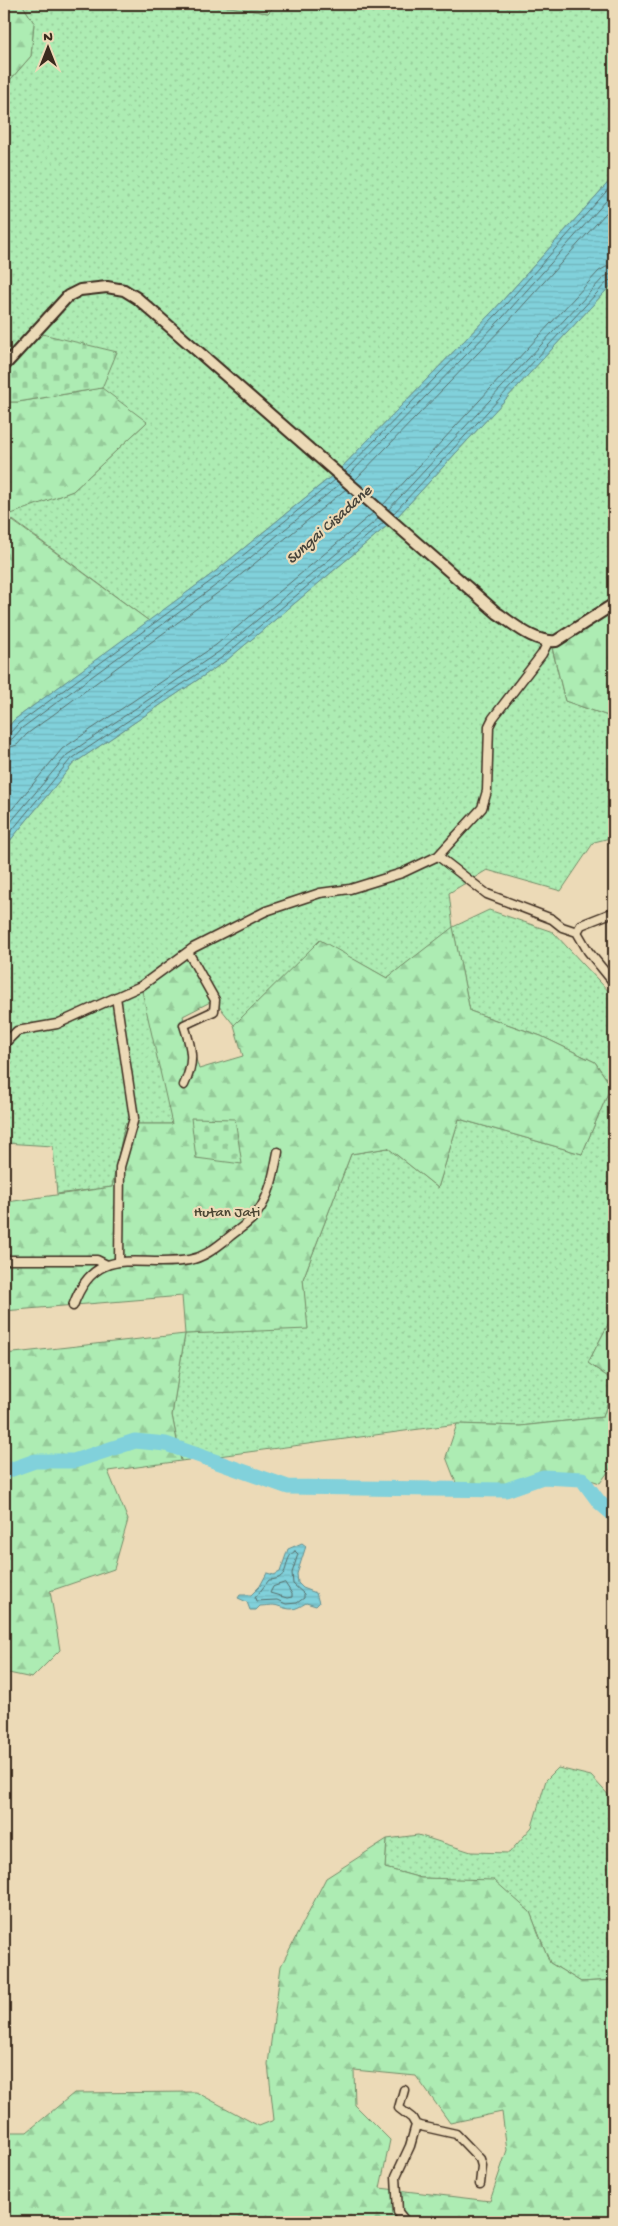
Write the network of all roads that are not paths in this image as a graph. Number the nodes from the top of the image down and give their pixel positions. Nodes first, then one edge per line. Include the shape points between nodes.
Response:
1 (4, 366) edge
2 (614, 604) edge
3 (548, 642) junction
4 (438, 856) junction
5 (614, 912) edge
6 (577, 932) junction
7 (188, 952) junction
8 (614, 983) edge
9 (116, 997) junction
10 (4, 1044) edge
11 (184, 1085) dead end
12 (278, 1152) dead end
13 (4, 1260) edge
14 (119, 1261) junction
15 (107, 1265) junction
16 (73, 1306) dead end
17 (404, 2090) dead end
18 (416, 2125) junction
19 (480, 2184) dead end
20 (406, 2222) edge

1 - 3 main road via 68,296 93,287 124,290 190,342 497,613 532,636
2 - 3 main road via 565,637
3 - 4 street via 489,726 487,791 482,808
4 - 6 street via 487,894
4 - 7 street via 350,889 320,893 266,911
5 - 6 street via 581,925
6 - 8 street
7 - 9 street via 141,986
7 - 11 street via 215,1000 214,1011 184,1026 192,1050 190,1073
9 - 10 street via 57,1024 17,1031
9 - 14 street via 134,1118 120,1166
12 - 14 street via 271,1184 257,1214 208,1254 188,1260
13 - 15 street via 97,1260
14 - 15 street
15 - 16 street via 79,1288
17 - 18 street via 399,2108
18 - 19 street via 456,2134 480,2158
18 - 20 street via 396,2176 398,2212

